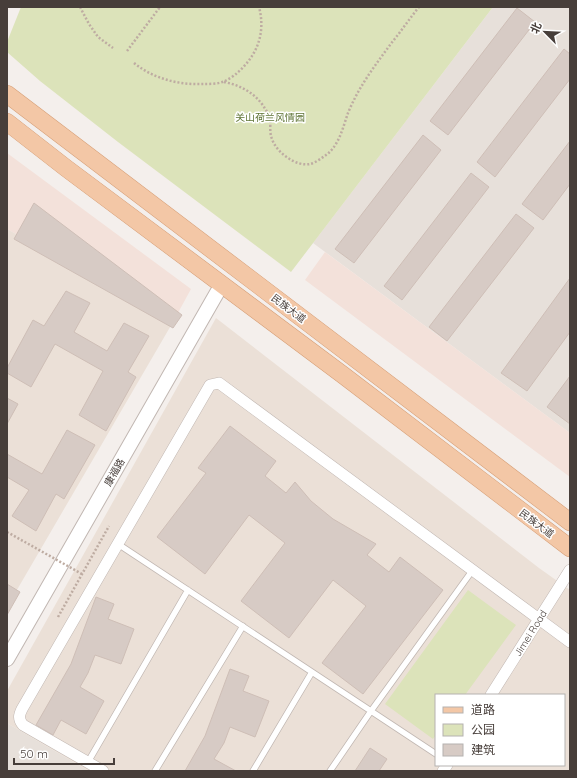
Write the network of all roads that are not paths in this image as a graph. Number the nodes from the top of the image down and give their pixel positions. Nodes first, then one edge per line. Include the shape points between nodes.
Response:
1 (7, 94) edge
2 (7, 122) edge
3 (222, 284) junction
4 (570, 522) edge
5 (118, 544) junction
6 (570, 548) edge
7 (570, 570) edge
8 (472, 571) junction
9 (188, 590) junction
10 (538, 620) junction
11 (243, 626) junction
12 (570, 642) edge
13 (7, 659) edge
14 (312, 672) junction
15 (492, 694) edge
16 (371, 710) junction
17 (435, 753) edge
18 (88, 762) junction
19 (103, 771) edge
20 (154, 771) edge
21 (253, 771) edge
22 (330, 771) edge

1 - 4 main road, 民族大道
2 - 3 main road, 民族大道
3 - 6 main road, 民族大道
3 - 13 street, 康福路
5 - 8 street via 210,385 219,383
5 - 9 lane
5 - 18 street via 19,715 22,725
7 - 10 street, Jimei Road
8 - 10 street
8 - 16 lane
9 - 11 lane
9 - 18 lane
10 - 12 street
10 - 15 street, Jimei Road
11 - 14 lane
11 - 20 lane
14 - 16 lane
14 - 21 lane
16 - 17 lane
16 - 22 lane
18 - 19 street

